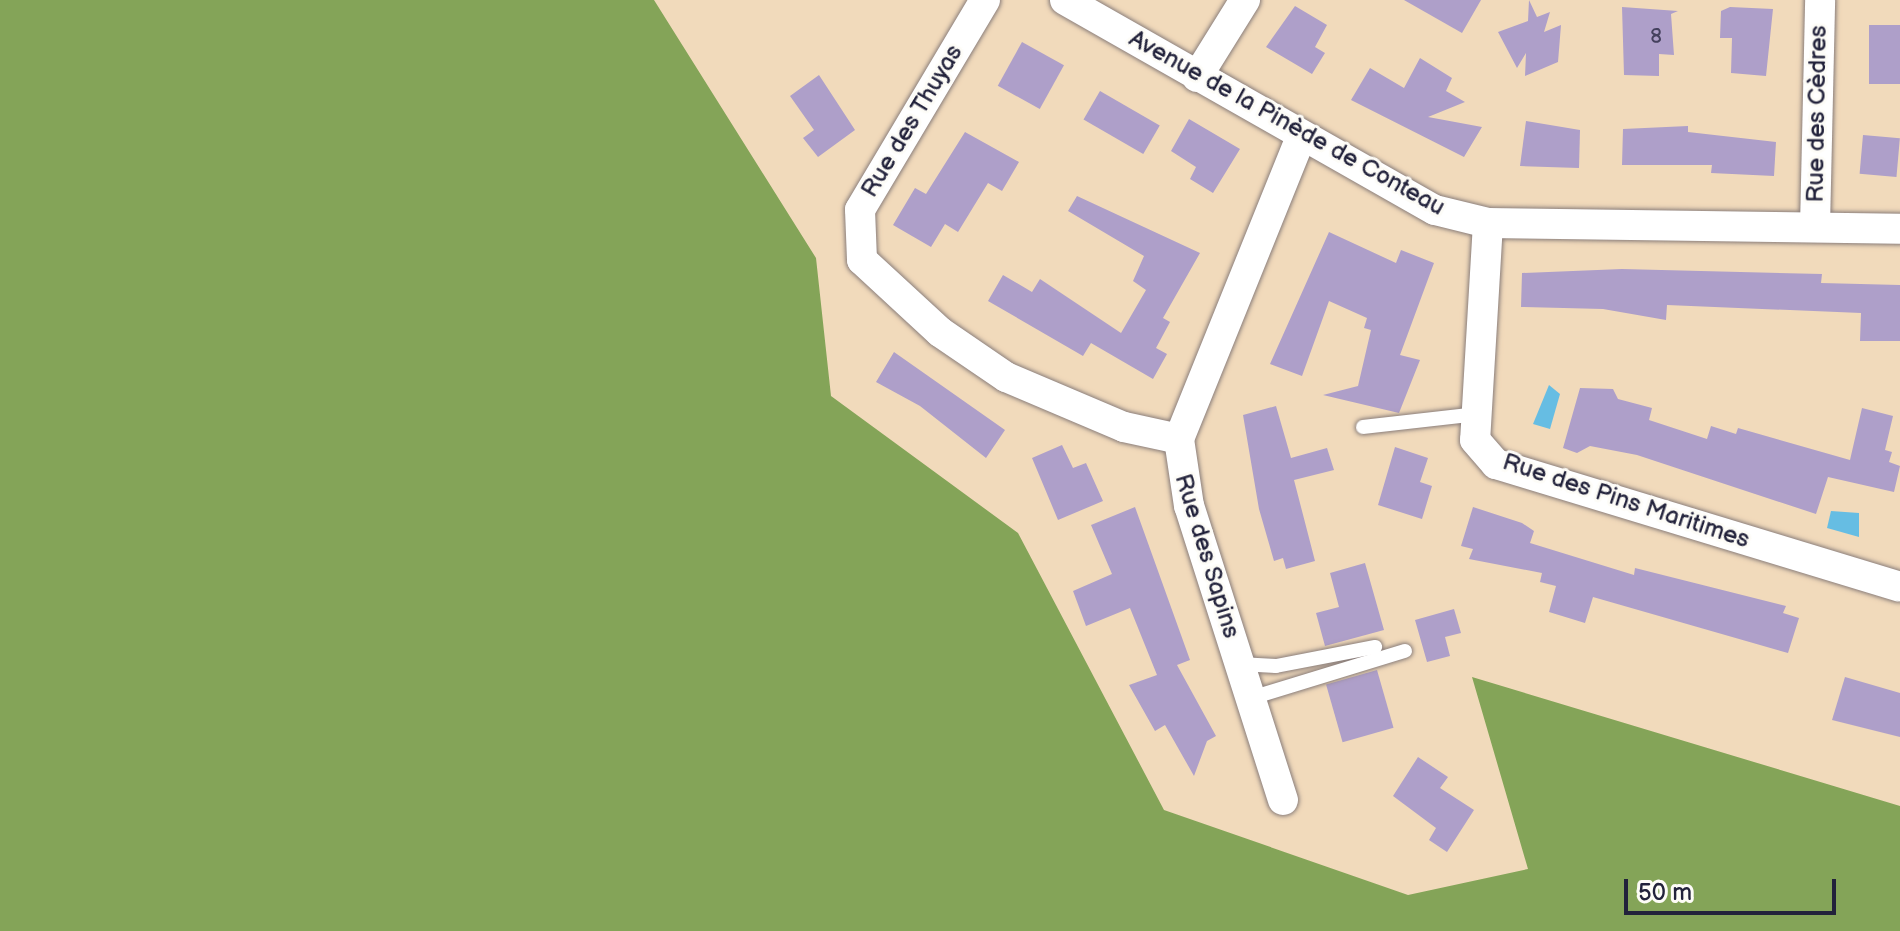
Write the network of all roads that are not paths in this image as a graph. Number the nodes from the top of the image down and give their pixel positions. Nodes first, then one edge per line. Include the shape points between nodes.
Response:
1 (985, 0) edge
2 (1065, 0) edge
3 (1245, 0) edge
4 (1820, 0) edge
5 (1197, 77) junction
6 (1301, 137) junction
7 (1488, 223) junction
8 (1815, 227) junction
9 (1900, 229) edge
10 (1477, 414) junction
11 (1363, 427) dead end
12 (1179, 439) junction
13 (1900, 587) edge
14 (1375, 647) dead end
15 (1405, 651) dead end
16 (1239, 664) junction
17 (1251, 698) junction
18 (1283, 800) dead end

1 - 12 street, Rue des Thuyas via 860,210 862,260 940,332 1006,377 1124,427
2 - 5 street, Avenue de la Pinède de Conteau
3 - 5 street
4 - 8 street, Rue des Cèdres
5 - 6 street, Avenue de la Pinède de Conteau
6 - 7 street, Avenue de la Pinède de Conteau via 1435,210
6 - 12 street, Rue des Sapins
7 - 8 street, Avenue de la Pinède de Conteau
7 - 10 street, Rue des Pins Maritimes
8 - 9 street, Avenue de la Pinède de Conteau
10 - 11 lane
10 - 13 street, Rue des Pins Maritimes via 1475,440 1496,464
12 - 16 street, Rue des Sapins via 1189,506
14 - 16 lane via 1276,666
15 - 17 lane
16 - 17 street, Rue des Sapins
17 - 18 street, Rue des Sapins

